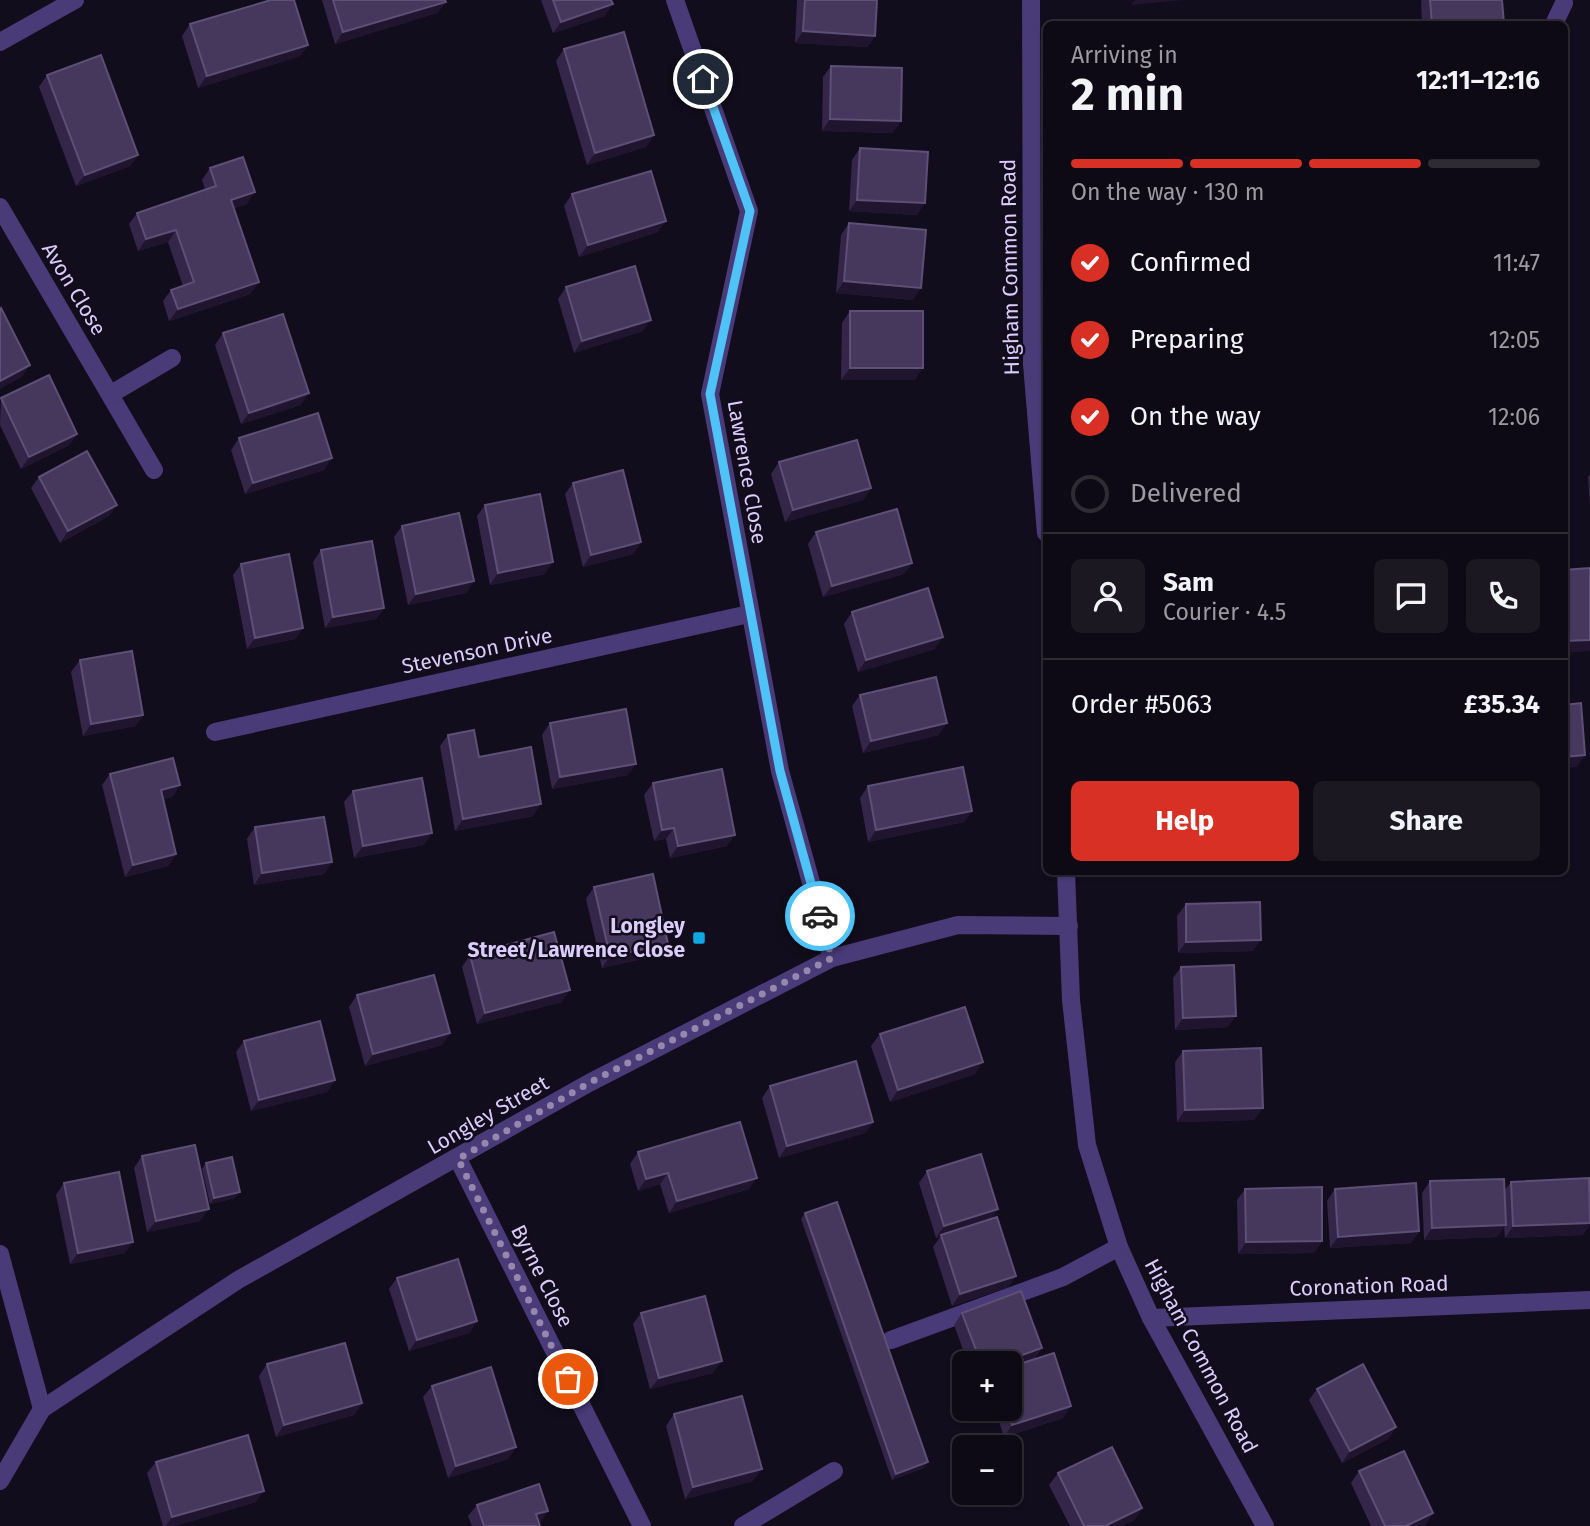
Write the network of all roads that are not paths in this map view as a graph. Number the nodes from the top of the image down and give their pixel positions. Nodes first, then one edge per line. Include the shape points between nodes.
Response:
1 (75, 0) edge
2 (676, 0) edge
3 (1031, 0) edge
4 (1564, 3) dead end
5 (1555, 21) edge
6 (0, 43) edge
7 (0, 206) edge
8 (172, 358) dead end
9 (1039, 364) edge
10 (111, 394) junction
11 (1043, 461) edge
12 (154, 470) dead end
13 (749, 614) junction
14 (215, 732) dead end
15 (1066, 875) edge
16 (1069, 926) junction
17 (832, 958) junction
18 (458, 1159) junction
19 (1119, 1247) junction
20 (0, 1254) edge
21 (1590, 1300) edge
22 (1151, 1318) junction
23 (891, 1340) dead end
24 (42, 1409) junction
25 (834, 1471) dead end
26 (0, 1481) edge
27 (642, 1526) edge
28 (743, 1526) edge
29 (1265, 1526) edge

1 - 6 street
2 - 13 street, Lawrence Close via 750,211 710,394
3 - 9 street, Higham Common Road
4 - 5 street
7 - 10 street, Avon Close
8 - 10 street
9 - 11 street, Higham Common Road
10 - 12 street, Avon Close
13 - 14 street, Stevenson Drive
13 - 17 street, Lawrence Close via 780,771
15 - 16 street, Higham Common Road
16 - 17 street, Longley Street via 958,926
16 - 19 street, Higham Common Road via 1087,1144
17 - 18 street, Longley Street via 589,1083
18 - 24 street, Longley Street via 238,1280
18 - 27 street, Byrne Close
19 - 22 street, Higham Common Road
19 - 23 street via 1063,1277
20 - 24 street
21 - 22 street, Coronation Road
22 - 29 street, Higham Common Road
24 - 26 street, Longley Street
25 - 28 street

